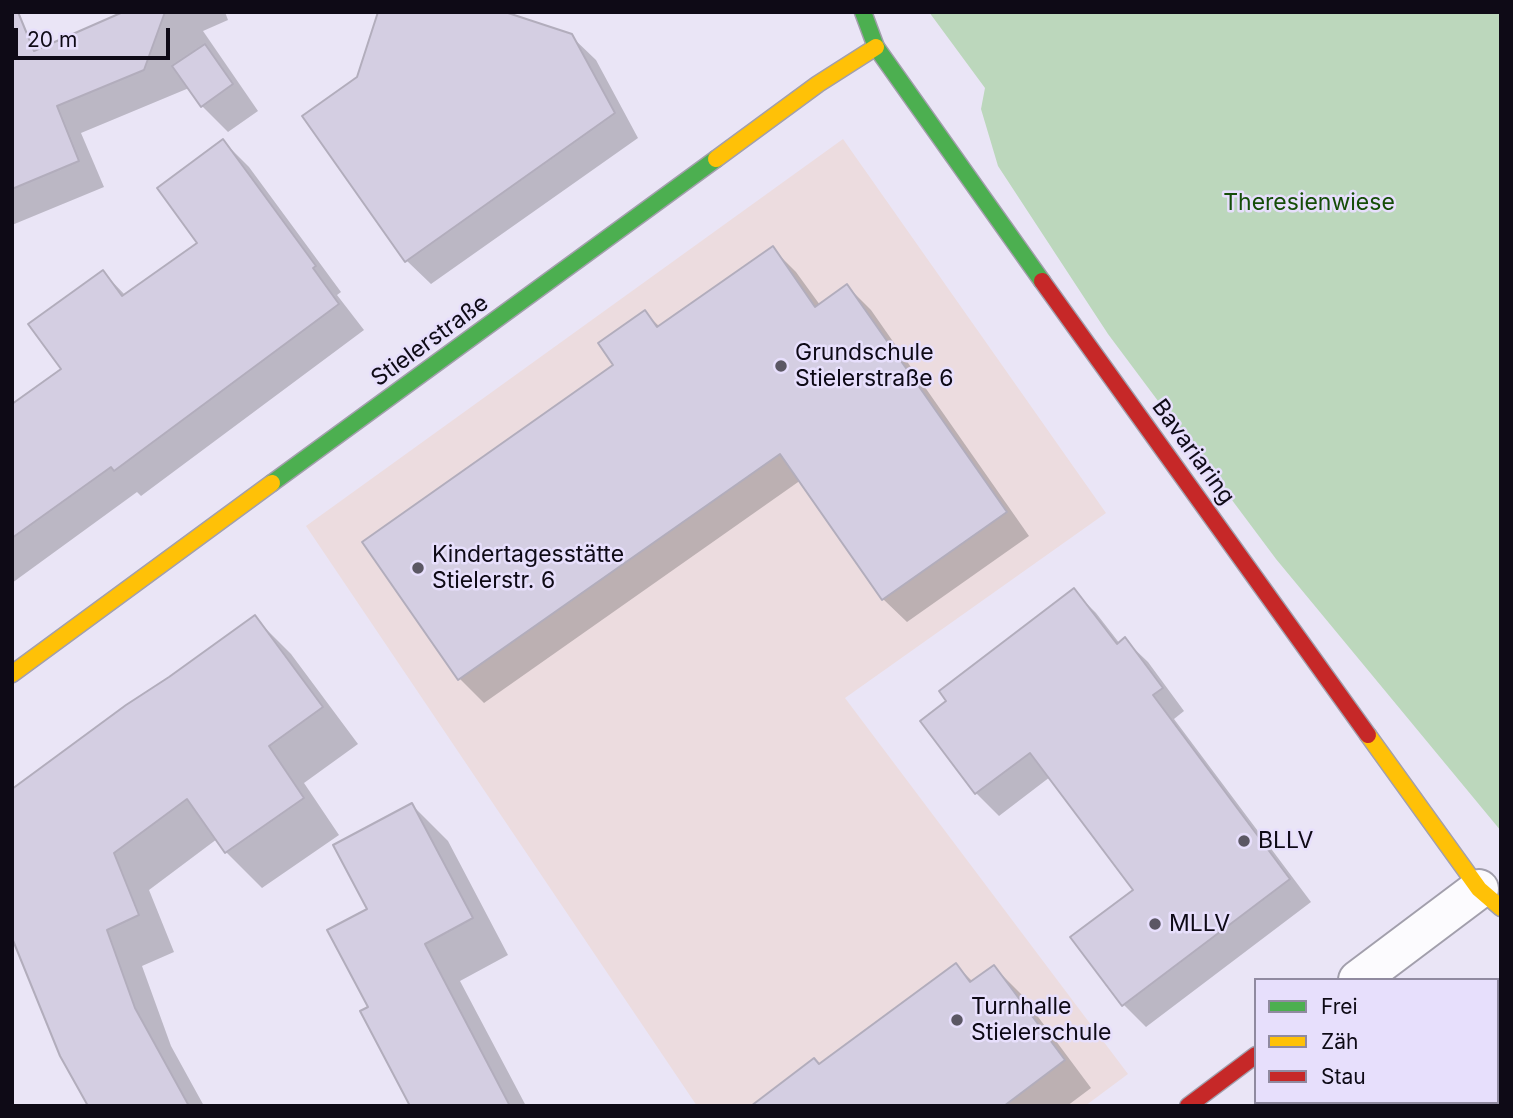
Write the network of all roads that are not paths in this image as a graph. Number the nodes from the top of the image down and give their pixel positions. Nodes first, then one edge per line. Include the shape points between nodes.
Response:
1 (863, 12) edge
2 (876, 47) junction
3 (12, 674) edge
4 (1490, 899) edge
5 (1361, 978) edge
6 (1254, 1056) edge
7 (1188, 1106) edge

1 - 2 street, Bavariaring
2 - 3 street, Stielerstraße
2 - 4 street, Bavariaring
4 - 5 street
6 - 7 street

